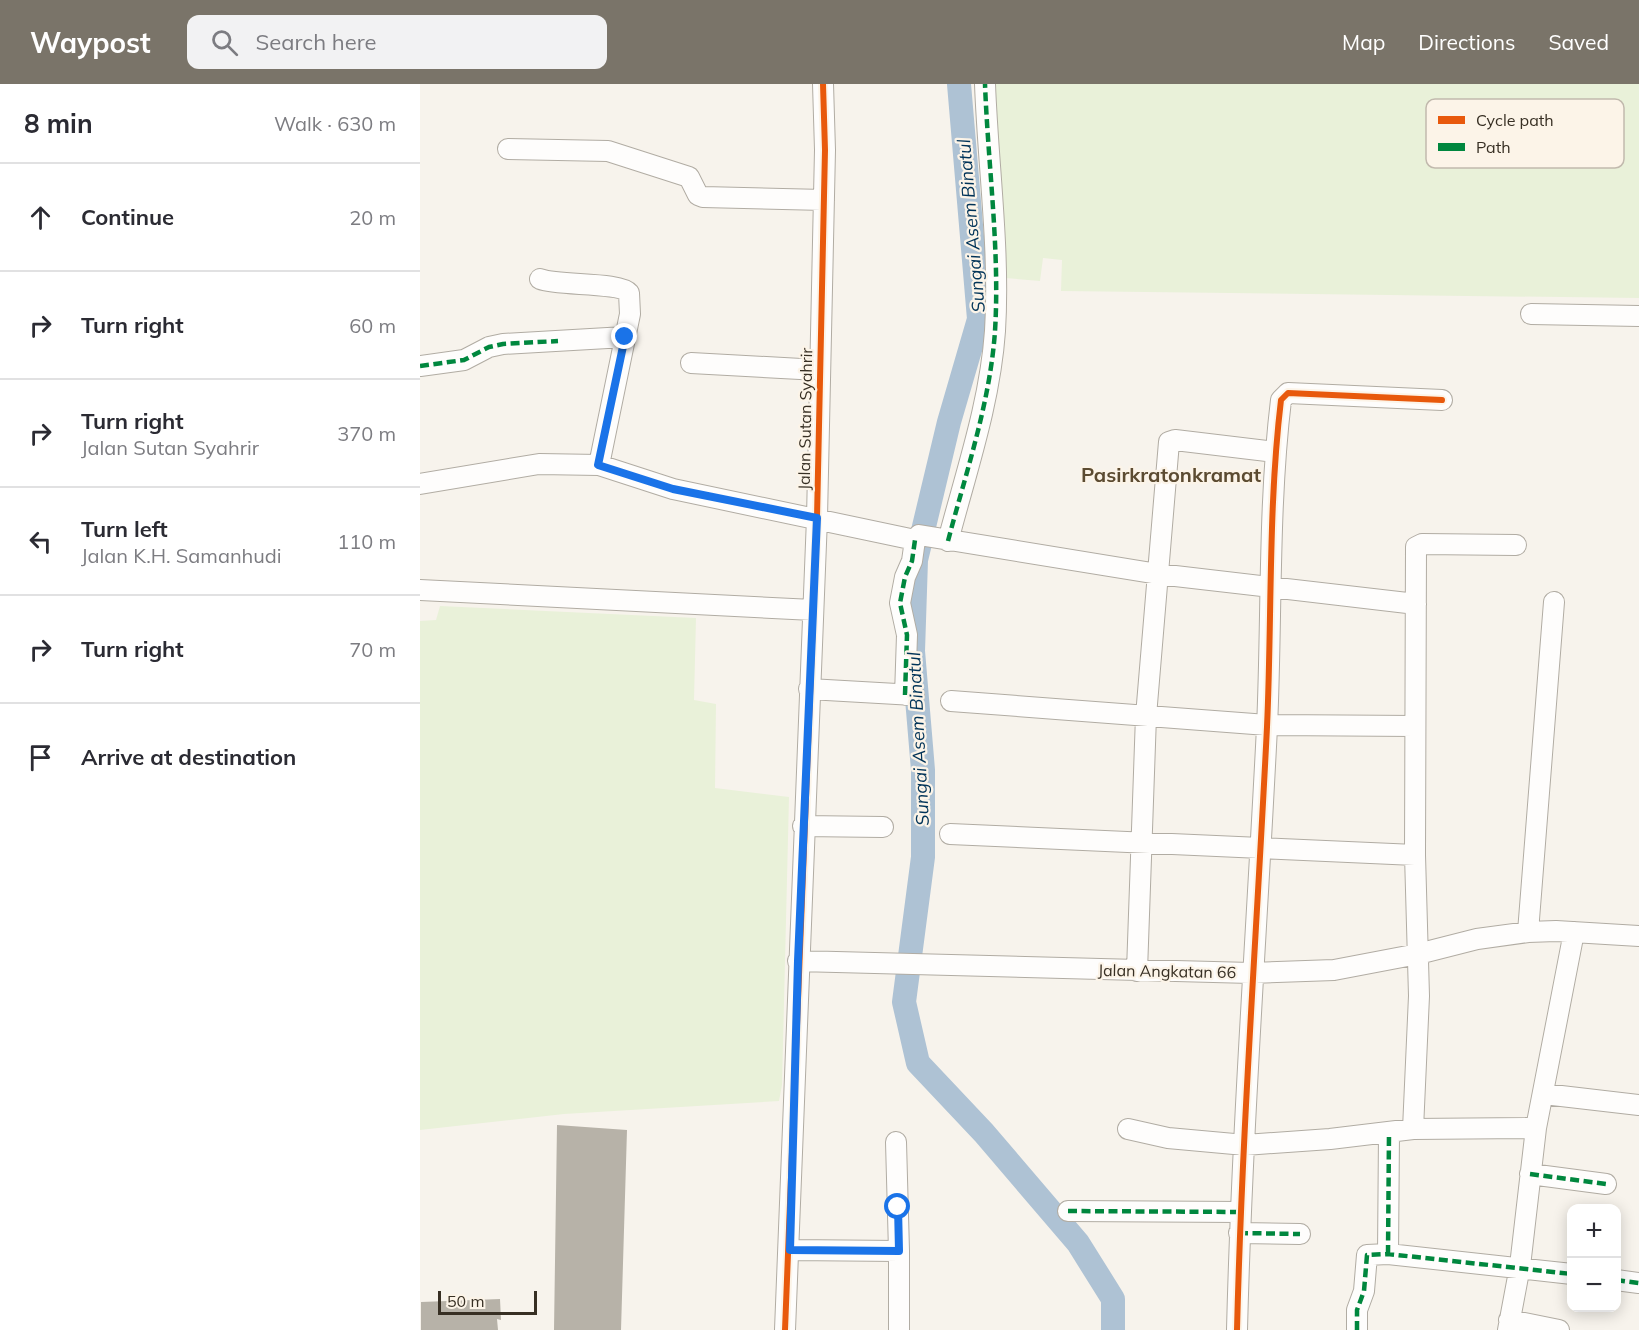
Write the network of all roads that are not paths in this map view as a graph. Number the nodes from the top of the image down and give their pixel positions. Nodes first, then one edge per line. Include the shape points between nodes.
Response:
1 (823, 84) edge
2 (985, 84) edge
3 (508, 149) dead end
4 (824, 200) junction
5 (540, 279) dead end
6 (1531, 314) dead end
7 (1639, 316) edge
8 (625, 337) junction
9 (691, 363) dead end
10 (420, 366) edge
11 (819, 370) junction
12 (1442, 400) dead end
13 (1275, 452) junction
14 (598, 465) junction
15 (420, 484) edge
16 (817, 518) junction
17 (917, 537) junction
18 (947, 540) junction
19 (1516, 544) dead end
20 (1158, 574) junction
21 (1270, 589) junction
22 (420, 590) edge
23 (1554, 602) dead end
24 (1416, 604) junction
25 (813, 610) junction
26 (809, 688) junction
27 (951, 701) dead end
28 (1146, 716) junction
29 (1267, 724) junction
30 (1415, 726) junction
31 (803, 826) junction
32 (883, 827) dead end
33 (950, 834) dead end
34 (1142, 843) junction
35 (1260, 849) junction
36 (1415, 855) junction
37 (1528, 932) junction
38 (1574, 932) junction
39 (1639, 936) edge
40 (1418, 954) junction
41 (798, 961) junction
42 (1137, 971) junction
43 (1251, 973) junction
44 (1544, 1094) junction
45 (1639, 1105) edge
46 (1536, 1128) junction
47 (1128, 1129) dead end
48 (1413, 1129) junction
49 (1389, 1133) junction
50 (896, 1142) dead end
51 (1245, 1145) junction
52 (1530, 1173) junction
53 (1606, 1185) dead end
54 (1068, 1211) dead end
55 (1241, 1212) junction
56 (1239, 1233) junction
57 (1300, 1234) dead end
58 (790, 1250) junction
59 (899, 1251) junction
60 (1388, 1254) junction
61 (1520, 1266) junction
62 (1567, 1273) edge
63 (1621, 1281) edge
64 (1639, 1283) edge
65 (1508, 1325) edge
66 (786, 1330) edge
67 (899, 1330) edge
68 (1237, 1330) edge
69 (1357, 1330) edge
70 (1559, 1330) edge

1 - 4 street, Jalan Sutan Syahrir
2 - 18 street via 995,251 995,331 988,388
3 - 4 street via 597,150 624,155 690,178 703,197
4 - 11 street, Jalan Sutan Syahrir
5 - 8 street via 562,285 627,290 631,301
6 - 7 street
8 - 10 street via 503,344 464,360
8 - 14 street
9 - 11 street
11 - 16 street, Jalan Sutan Syahrir
12 - 13 street via 1285,394
13 - 20 street via 1170,440
13 - 21 street
14 - 15 street via 539,464
14 - 16 street via 673,489
16 - 17 street
16 - 25 street, Jalan Sutan Syahrir
17 - 18 street
17 - 26 street via 900,603 907,634 910,695
18 - 20 street
19 - 24 street via 1416,546
20 - 21 street
20 - 28 street
21 - 24 street
21 - 29 street
22 - 25 street
23 - 37 street
24 - 30 street
25 - 26 street, Jalan Sutan Syahrir
26 - 31 street, Jalan Sutan Syahrir
27 - 28 street
28 - 29 street
28 - 34 street
29 - 30 street
29 - 35 street
30 - 36 street
31 - 32 street
31 - 41 street, Jalan Sutan Syahrir
33 - 34 street
34 - 35 street
34 - 42 street
35 - 36 street
35 - 43 street
36 - 40 street
37 - 38 street, Jalan Angkatan 66
37 - 40 street, Jalan Angkatan 66 via 1477,939
38 - 39 street, Jalan Angkatan 66
38 - 44 street
40 - 43 street, Jalan Angkatan 66 via 1334,970
40 - 48 street
41 - 42 street, Jalan Angkatan 66
41 - 58 street, Jalan Sutan Syahrir
42 - 43 street, Jalan Angkatan 66
43 - 51 street
44 - 45 street
44 - 46 street
46 - 48 street
46 - 52 street
47 - 51 street
48 - 49 street
49 - 51 street
49 - 60 street
50 - 59 street
51 - 55 street
52 - 53 street
52 - 61 street
54 - 55 street
55 - 56 street
56 - 57 street
56 - 68 street
58 - 59 street
58 - 66 street, Jalan Sutan Syahrir
59 - 67 street
60 - 61 street
60 - 69 street via 1366,1256
61 - 62 street
61 - 65 street
63 - 64 street
65 - 70 street

